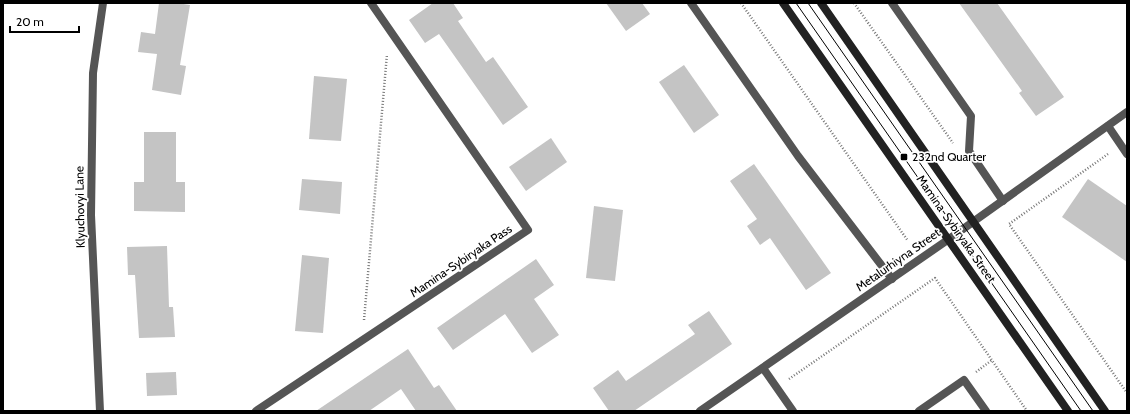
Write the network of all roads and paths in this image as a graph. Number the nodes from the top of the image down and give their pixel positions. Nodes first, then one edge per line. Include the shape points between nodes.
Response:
1 (103, 3) edge
2 (371, 3) edge
3 (691, 3) edge
4 (741, 3) edge
5 (783, 3) edge
6 (821, 3) edge
7 (854, 3) edge
8 (892, 3) edge
9 (389, 29) junction
10 (1127, 112) edge
11 (1108, 126) junction
12 (1121, 145) junction
13 (957, 149) dead end
14 (1127, 154) edge
15 (1003, 201) junction
16 (974, 221) junction
17 (949, 239) junction
18 (908, 241) dead end
19 (892, 279) junction
20 (363, 340) junction
21 (763, 368) junction
22 (776, 387) junction
23 (1127, 394) edge
24 (100, 411) edge
25 (256, 411) edge
26 (700, 411) edge
27 (793, 411) edge
28 (919, 411) edge
29 (986, 411) edge
30 (1027, 411) edge
31 (1068, 411) edge
32 (1105, 411) edge

1 - 24 street, Klyuchovyi Lane via 93,73 91,215
2 - 9 street, Mamina-Sybiryaka Pass
3 - 19 street via 798,156
4 - 18 path
5 - 17 main road, Mamina-Sybiryaka Street
6 - 16 main road, Mamina-Sybiryaka Street
7 - 13 path
8 - 15 street via 971,116 969,151
9 - 20 path
9 - 20 street, Mamina-Sybiryaka Pass via 528,230
10 - 11 street, Metalurhiyna Street
11 - 12 street
11 - 15 street, Metalurhiyna Street
12 - 14 street
12 - 23 path via 1009,224
15 - 16 street, Metalurhiyna Street
16 - 17 street, Metalurhiyna Street
16 - 32 main road, Mamina-Sybiryaka Street
17 - 19 street, Metalurhiyna Street
17 - 31 main road, Mamina-Sybiryaka Street
19 - 21 street, Metalurhiyna Street
20 - 25 street, Mamina-Sybiryaka Pass
21 - 22 street
21 - 26 street, Metalurhiyna Street
22 - 27 street
22 - 30 path via 934,278
28 - 29 street via 964,380

